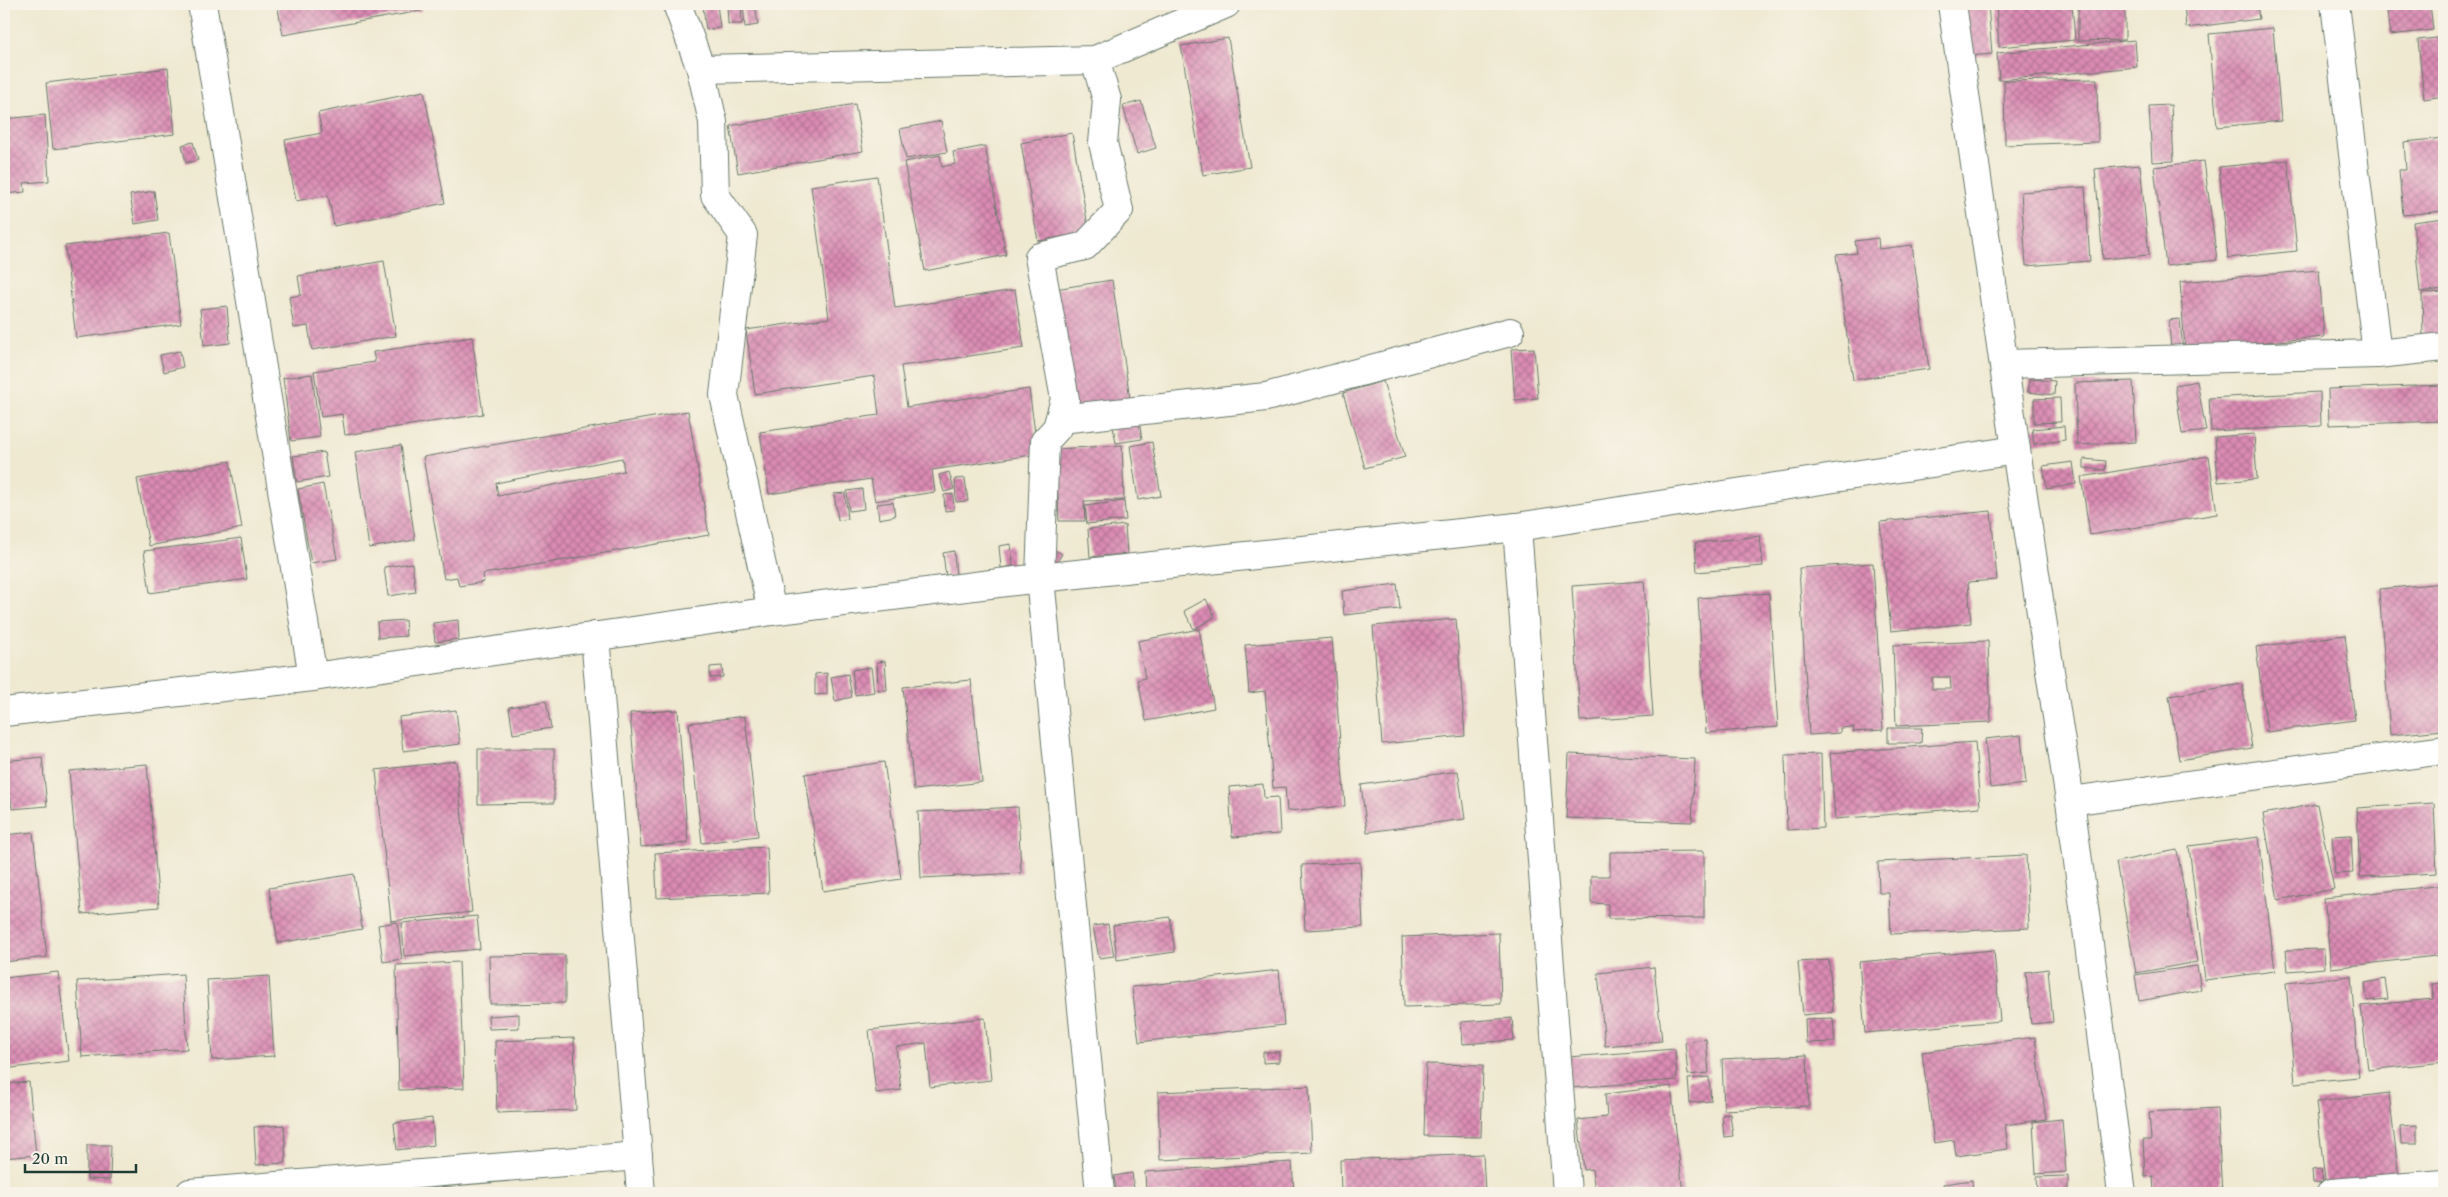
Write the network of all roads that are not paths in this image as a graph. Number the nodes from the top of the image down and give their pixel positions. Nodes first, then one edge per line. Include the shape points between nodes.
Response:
1 (202, 4) edge
2 (677, 4) edge
3 (1226, 4) edge
4 (1952, 4) edge
5 (2334, 4) edge
6 (1095, 60) junction
7 (701, 69) junction
8 (1510, 332) dead end
9 (2444, 347) edge
10 (2377, 354) junction
11 (2004, 364) junction
12 (1060, 420) junction
13 (2016, 450) junction
14 (1517, 527) junction
15 (1040, 578) junction
16 (772, 611) junction
17 (595, 636) junction
18 (313, 676) junction
19 (4, 712) edge
20 (2444, 750) edge
21 (2070, 801) junction
22 (638, 1156) junction
23 (2444, 1184) edge
24 (190, 1193) edge
25 (195, 1193) edge
26 (641, 1193) edge
27 (1100, 1193) edge
28 (1567, 1193) edge
29 (2122, 1193) edge
30 (2331, 1193) edge

1 - 18 street
2 - 7 street
3 - 6 street
4 - 11 street
5 - 10 street
6 - 7 street
6 - 12 street via 1107,100 1103,142 1118,210 1085,246 1039,257 1065,398
7 - 16 street via 713,122 715,195 743,235 724,395
8 - 12 street via 1266,397
9 - 10 street
10 - 11 street
11 - 13 street
12 - 15 street via 1045,441
13 - 14 street
13 - 21 street
14 - 15 street
14 - 28 street
15 - 16 street
15 - 27 street
16 - 17 street
17 - 18 street
17 - 22 street
18 - 19 street
20 - 21 street
21 - 29 street
22 - 25 street
22 - 26 street
23 - 30 street
24 - 25 street

